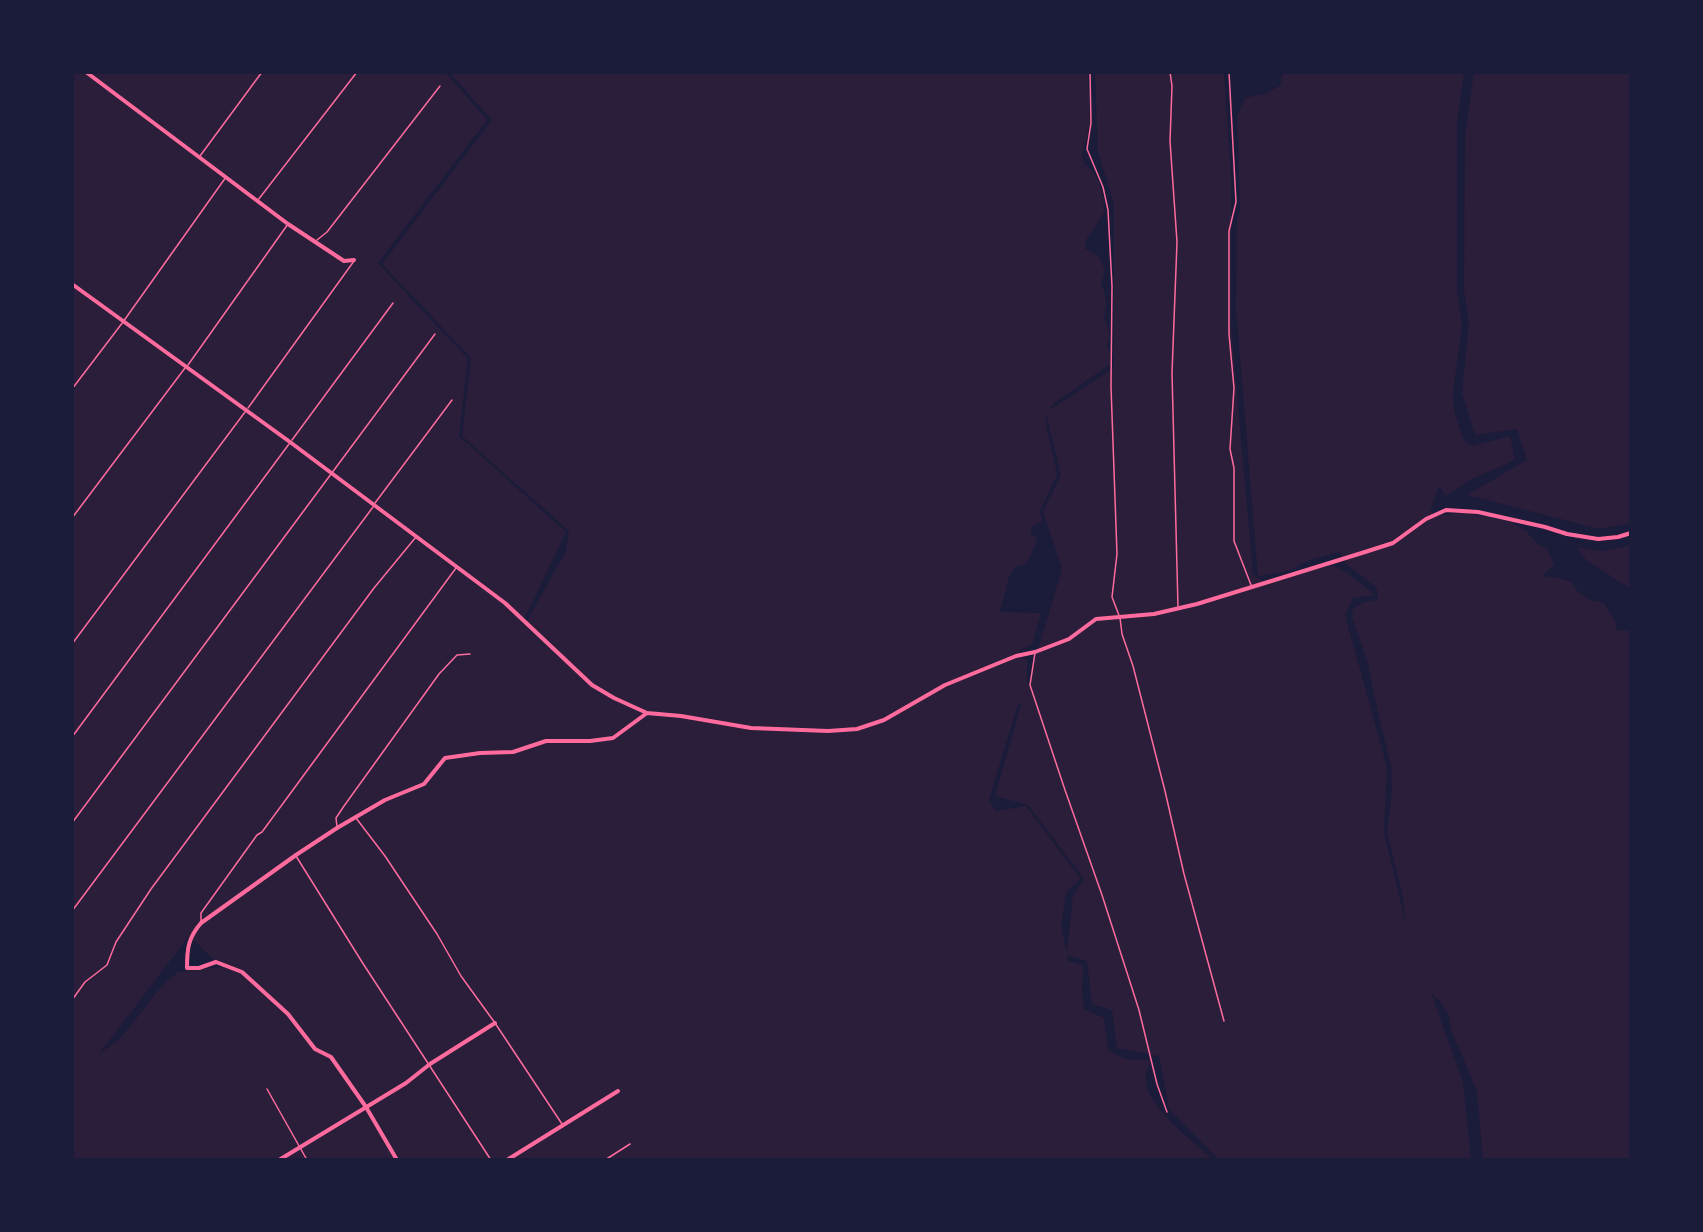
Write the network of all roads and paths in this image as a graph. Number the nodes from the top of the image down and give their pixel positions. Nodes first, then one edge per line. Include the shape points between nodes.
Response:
1 (86, 72) edge
2 (262, 72) edge
3 (357, 72) edge
4 (1090, 72) edge
5 (1170, 72) edge
6 (1229, 72) edge
7 (440, 86) dead end
8 (199, 157) junction
9 (226, 176) junction
10 (258, 200) junction
11 (288, 224) junction
12 (315, 242) junction
13 (354, 261) joint
14 (72, 284) edge
15 (393, 303) dead end
16 (123, 322) junction
17 (435, 334) dead end
18 (186, 367) junction
19 (72, 389) edge
20 (452, 400) dead end
21 (246, 411) junction
22 (290, 442) junction
23 (333, 474) junction
24 (374, 505) junction
25 (72, 518) edge
26 (1631, 533) edge
27 (416, 537) junction
28 (457, 567) junction
29 (1251, 586) junction
30 (1178, 608) junction
31 (1120, 618) junction
32 (72, 644) edge
33 (1035, 652) junction
34 (470, 654) dead end
35 (647, 713) junction
36 (72, 736) edge
37 (356, 818) junction
38 (72, 823) edge
39 (337, 828) junction
40 (296, 855) junction
41 (72, 910) edge
42 (201, 923) junction
43 (72, 1000) edge
44 (1224, 1021) dead end
45 (495, 1023) junction
46 (430, 1064) junction
47 (267, 1089) dead end
48 (618, 1091) dead end
49 (366, 1107) junction
50 (1167, 1112) dead end
51 (563, 1125) junction
52 (630, 1144) dead end
53 (299, 1147) junction
54 (279, 1160) edge
55 (308, 1160) edge
56 (397, 1160) edge
57 (491, 1160) edge
58 (507, 1160) edge
59 (605, 1160) edge

1 - 8 street
2 - 8 lane
3 - 10 lane
4 - 31 lane via 1092,123 1087,149 1108,210 1117,554 1113,597
5 - 30 lane via 1177,242 1172,373
6 - 29 lane via 1236,202 1229,231 1229,334 1234,388 1230,449 1234,468 1234,541
7 - 12 lane via 327,232
8 - 9 street
9 - 10 street
9 - 16 lane
10 - 11 street
11 - 12 street
11 - 18 lane
12 - 13 street via 344,261
13 - 21 lane
14 - 16 street
15 - 22 lane
16 - 18 street
16 - 19 lane
17 - 23 lane
18 - 21 street
18 - 25 lane
20 - 24 lane
21 - 22 street
21 - 32 lane
22 - 23 street
22 - 36 lane
23 - 24 street
23 - 38 lane
24 - 27 street
24 - 41 lane
26 - 29 street via 1598,539 1478,512 1446,510 1393,543
27 - 28 street
27 - 43 lane via 151,889 116,942 107,965 85,982
28 - 35 street via 505,603 592,685
28 - 42 lane via 257,835 201,913
29 - 30 street
30 - 31 street
31 - 33 street via 1096,620 1069,639
31 - 44 lane
33 - 35 street via 945,685 884,720 857,729 752,728
33 - 50 lane via 1030,685 1139,1010
34 - 39 lane via 457,656 439,674 336,818
35 - 37 street via 613,738 546,741 513,752 445,758 424,784 385,800
37 - 39 street
37 - 45 lane
39 - 40 street
40 - 42 street
40 - 46 lane
42 - 49 street via 191,934 187,968 216,962 242,972 288,1014 315,1049 331,1057
45 - 46 street
45 - 51 lane
46 - 49 street
46 - 57 lane
47 - 53 lane
48 - 51 street
49 - 53 street
49 - 56 street
51 - 58 street
52 - 59 lane
53 - 54 street
53 - 55 lane

